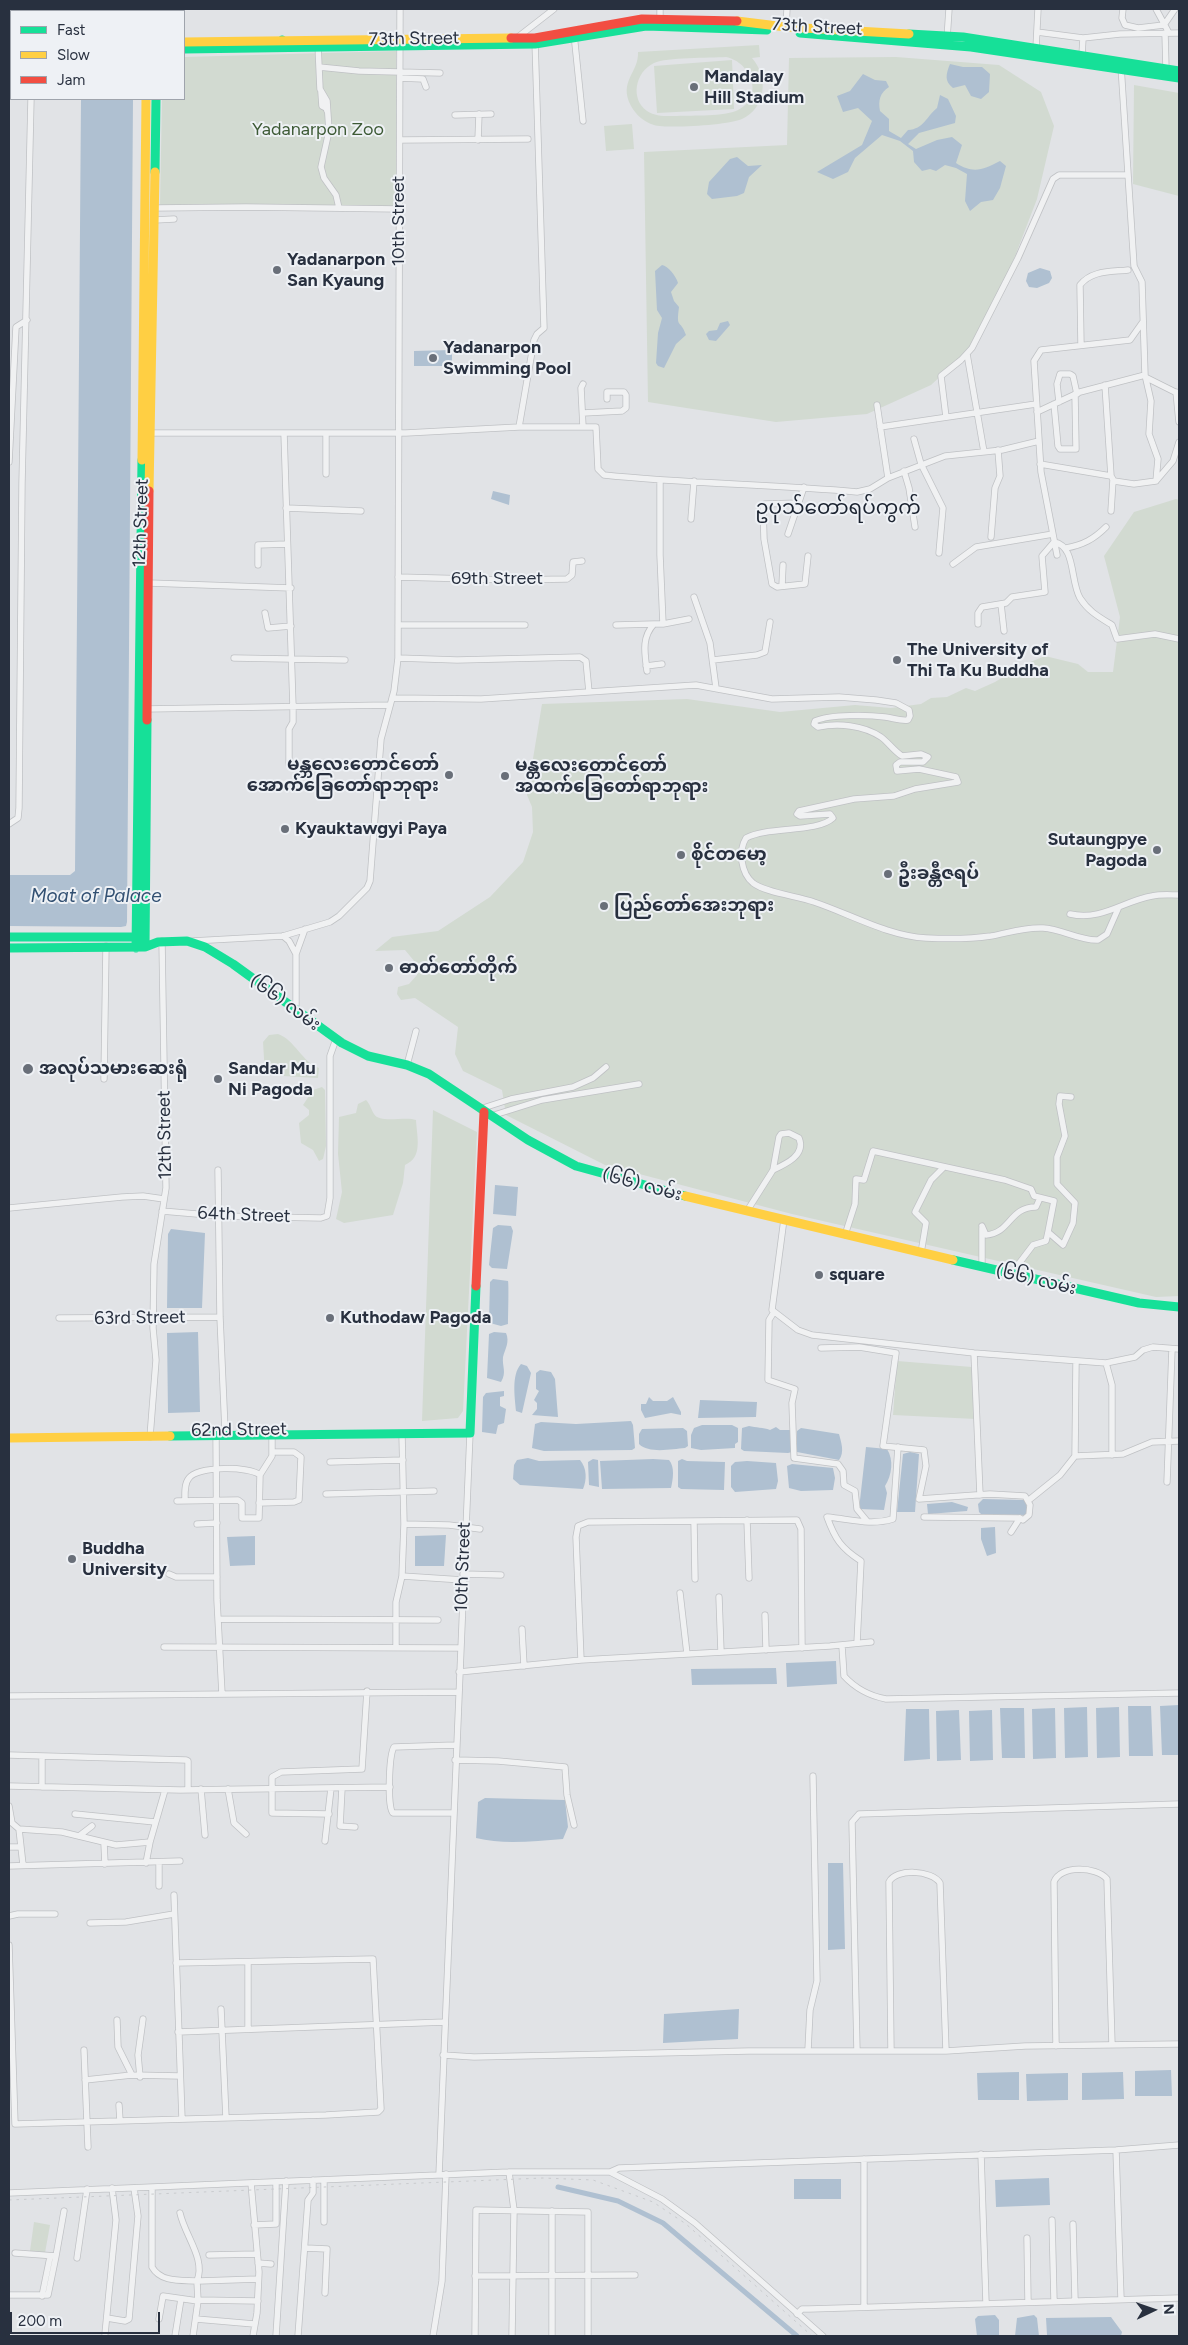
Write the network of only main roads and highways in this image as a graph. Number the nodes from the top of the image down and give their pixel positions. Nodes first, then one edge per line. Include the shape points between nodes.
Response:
1 (574, 36) junction
2 (185, 42) edge
3 (281, 44) junction
4 (185, 49) edge
5 (1122, 64) junction
6 (1179, 71) edge
7 (1179, 78) edge
8 (146, 100) edge
9 (156, 100) edge
10 (148, 313) junction
11 (146, 433) junction
12 (9, 937) edge
13 (135, 937) junction
14 (145, 937) junction
15 (160, 941) junction
16 (145, 947) junction
17 (9, 948) edge
18 (136, 948) junction
19 (485, 1112) junction
20 (1179, 1307) edge
21 (425, 1430) junction
22 (470, 1430) joint
23 (328, 1431) junction
24 (9, 1432) edge
25 (150, 1434) junction
26 (9, 1438) edge

1 - 3 main road, 73th Street via 535,41
1 - 5 main road, 73th Street via 646,26 696,26 833,35
1 - 5 main road, 73th Street via 625,22 723,20 786,27 948,35
2 - 3 main road, 73th Street
3 - 4 main road, 73th Street
5 - 6 main road, 73th Street
5 - 7 main road, 73th Street
8 - 10 main road, 12th Street
9 - 10 main road, 12th Street via 155,208
10 - 11 main road, 12th Street
11 - 13 main road, 12th Street
11 - 14 main road, 12th Street via 149,583
12 - 13 main road, (၆၆) လမ်း
13 - 14 main road, (၆၆) လမ်း
13 - 18 main road, 12th Street
14 - 15 main road, (၆၆) လမ်း
14 - 16 main road, 12th Street
15 - 16 main road, (၆၆) လမ်း
15 - 19 main road, (၆၆) လမ်း via 187,941 218,954 336,1040 368,1056 429,1074
16 - 18 main road, (၆၆) လမ်း
17 - 18 main road, (၆၆) လမ်း
19 - 20 main road, (၆၆) လမ်း via 576,1166 638,1185 1010,1274 1140,1303
19 - 22 main road, 10th Street
21 - 22 main road, 62nd Street
21 - 23 main road, 62nd Street
21 - 23 main road, 62nd Street via 402,1434
23 - 25 main road, 62nd Street
24 - 25 main road, 62nd Street
25 - 26 main road, 62nd Street

